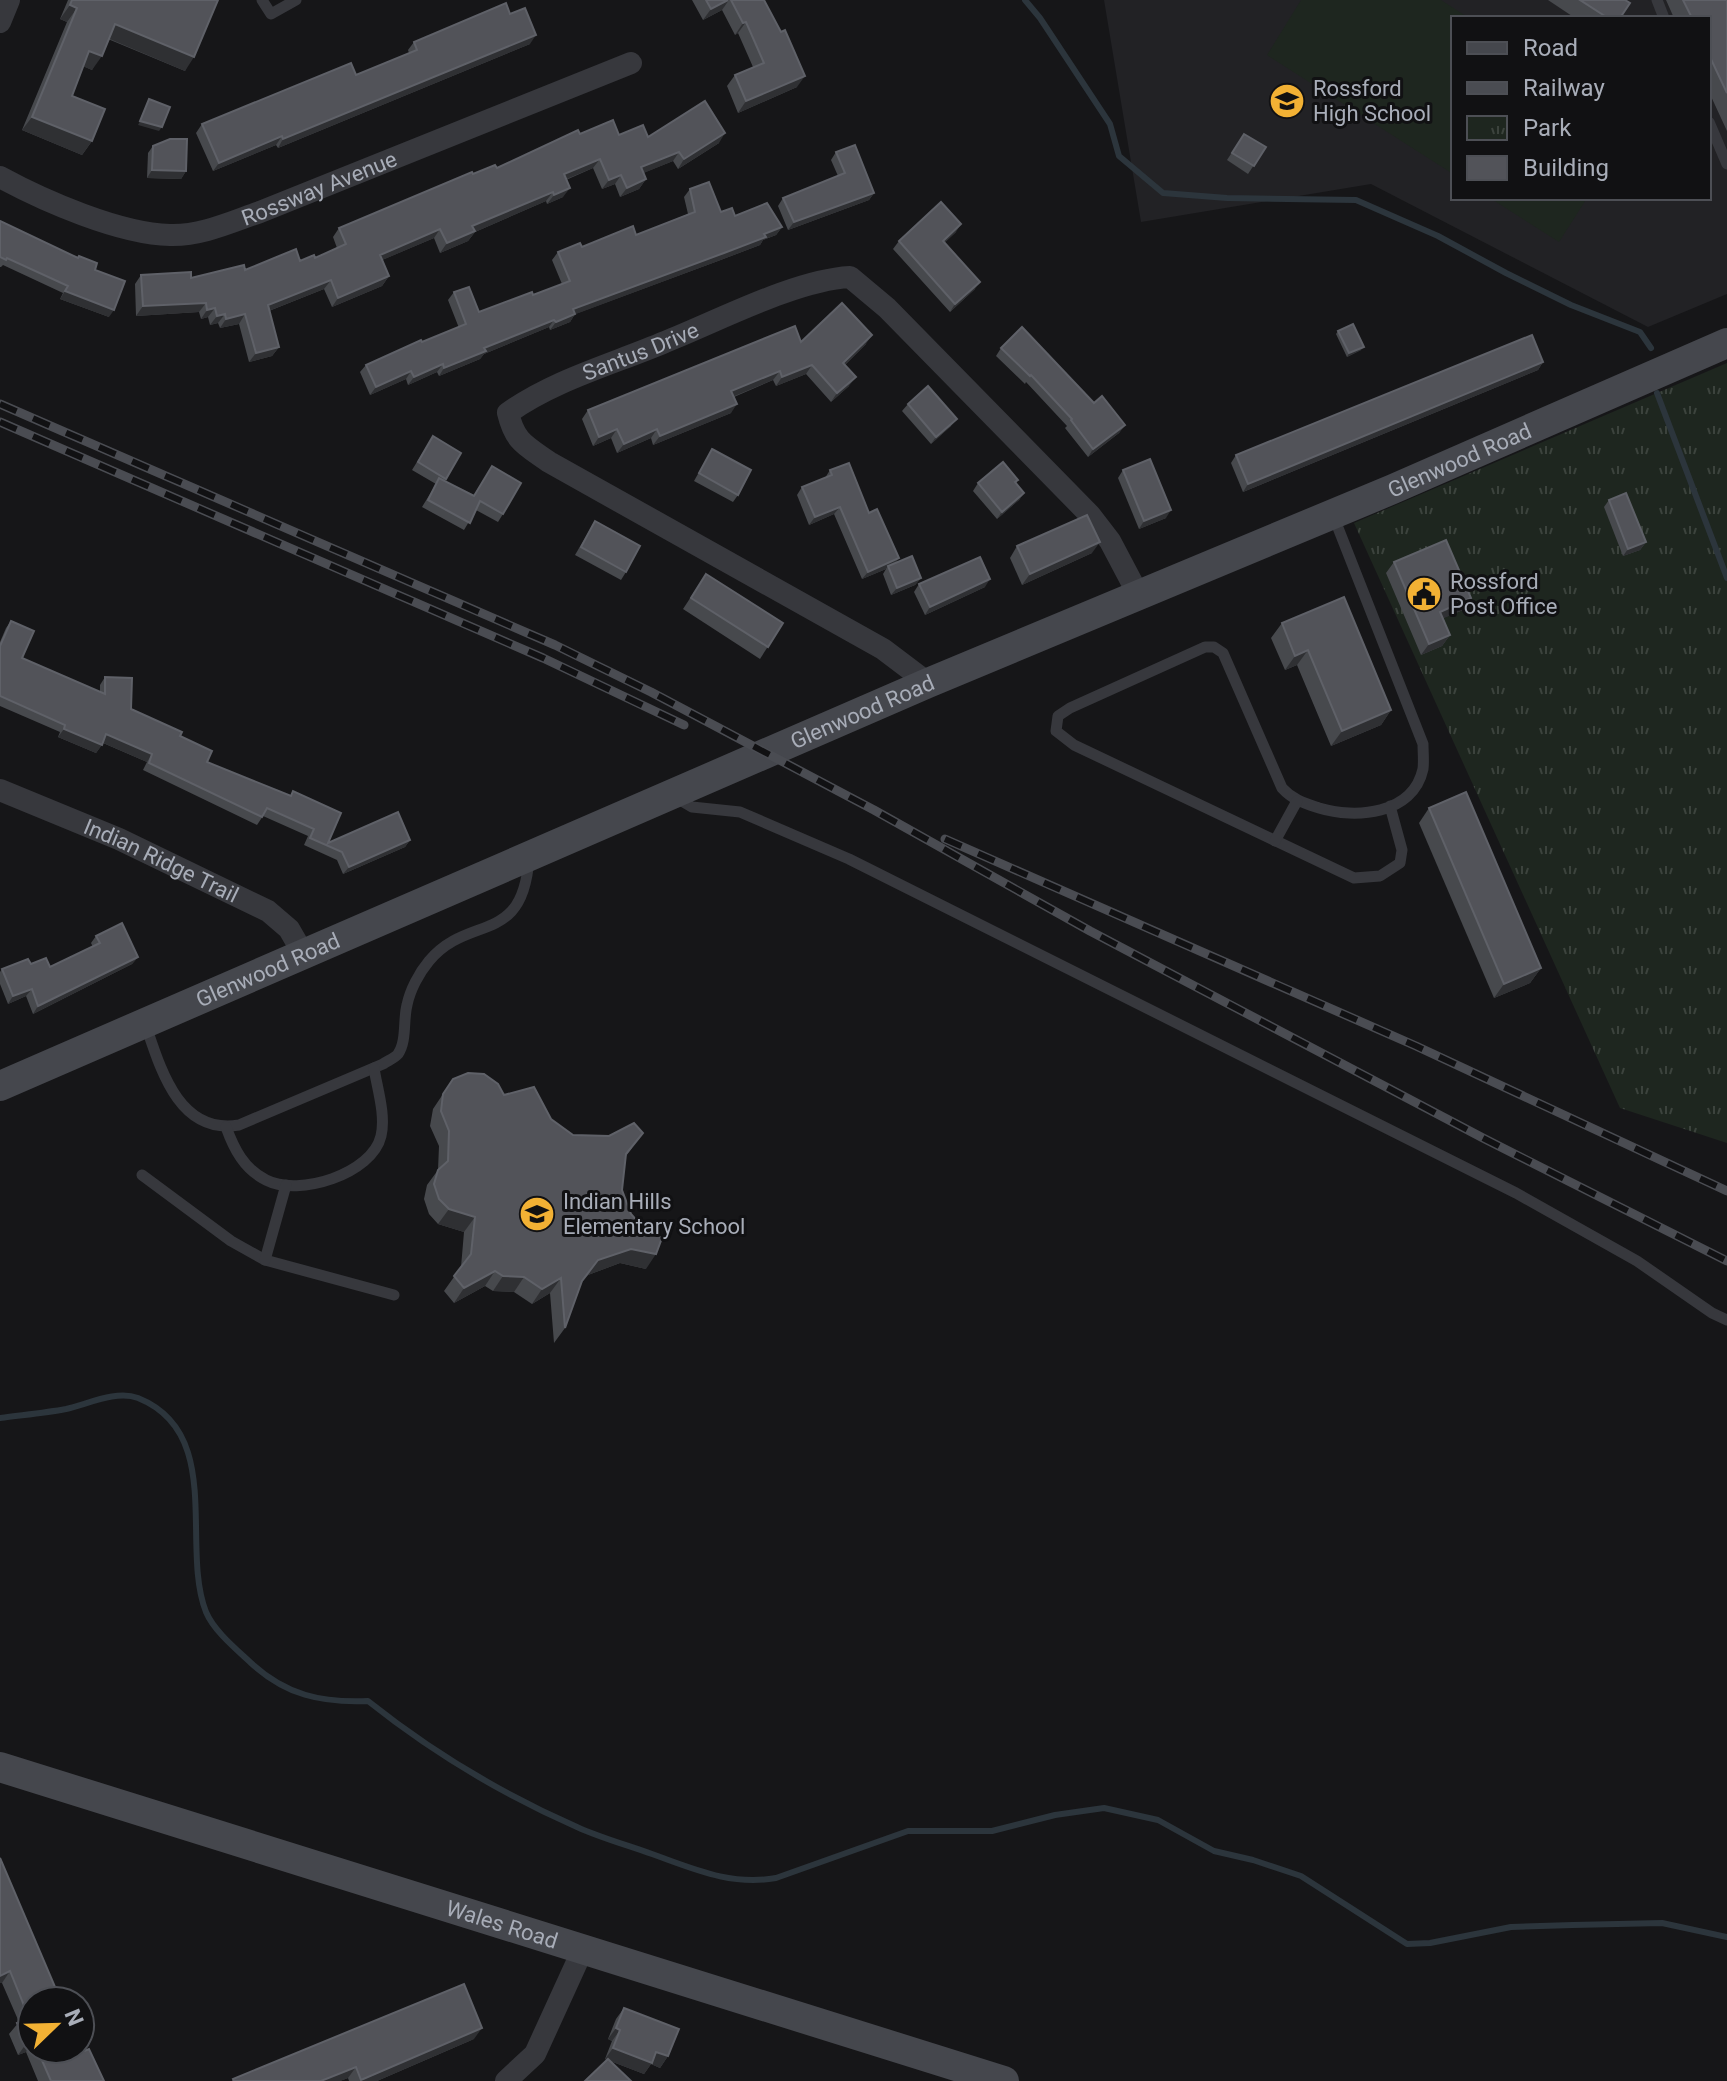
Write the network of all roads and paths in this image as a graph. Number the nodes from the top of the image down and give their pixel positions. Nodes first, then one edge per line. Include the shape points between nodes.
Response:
1 (9, 0) edge
2 (262, 0) edge
3 (296, 0) edge
4 (0, 22) edge
5 (631, 63) dead end
6 (1711, 127) edge
7 (1727, 164) edge
8 (0, 177) edge
9 (1727, 343) edge
10 (1333, 514) junction
11 (1138, 594) junction
12 (928, 683) junction
13 (0, 790) edge
14 (671, 794) junction
15 (1297, 801) junction
16 (1390, 806) junction
17 (1275, 841) junction
18 (530, 856) junction
19 (304, 955) junction
20 (144, 1023) junction
21 (374, 1068) junction
22 (0, 1086) edge
23 (226, 1127) junction
24 (142, 1175) dead end
25 (286, 1185) junction
26 (265, 1260) junction
27 (394, 1295) dead end
28 (1727, 1320) edge
29 (0, 1767) edge
30 (583, 1949) junction
31 (506, 2081) edge
32 (1004, 2081) edge

1 - 4 street
2 - 3 lane via 271,14
5 - 8 street, Rossway Avenue via 260,212 197,232 139,231
6 - 7 lane
9 - 10 street, Glenwood Road
10 - 11 street, Glenwood Road
10 - 16 lane via 1423,744 1423,771 1411,791
11 - 12 street, Glenwood Road
11 - 12 street, Santus Drive via 1090,515 887,308 850,277 781,295 551,389 508,413 523,444 549,462 883,649
12 - 14 street, Glenwood Road
13 - 19 street, Indian Ridge Trail via 119,839 268,911 289,929
14 - 18 street, Glenwood Road
14 - 28 lane via 692,807 740,812 863,866 1516,1193 1637,1261
15 - 16 lane via 1369,814
15 - 17 lane
15 - 17 lane via 1282,788 1223,653 1214,647 1058,716 1056,731 1074,745
16 - 17 lane via 1402,850 1400,863 1380,876 1354,878
18 - 19 street, Glenwood Road
18 - 21 lane via 527,884 509,914 430,959 407,1003 397,1054
19 - 20 street, Glenwood Road
20 - 22 street, Glenwood Road
20 - 23 lane via 173,1093 199,1118
21 - 23 lane
21 - 25 lane via 382,1133 375,1152 342,1176
23 - 25 lane via 247,1166 267,1181
24 - 26 lane
25 - 26 lane
26 - 27 lane
29 - 30 street, Wales Road
30 - 31 street via 535,2054
30 - 32 street, Wales Road

